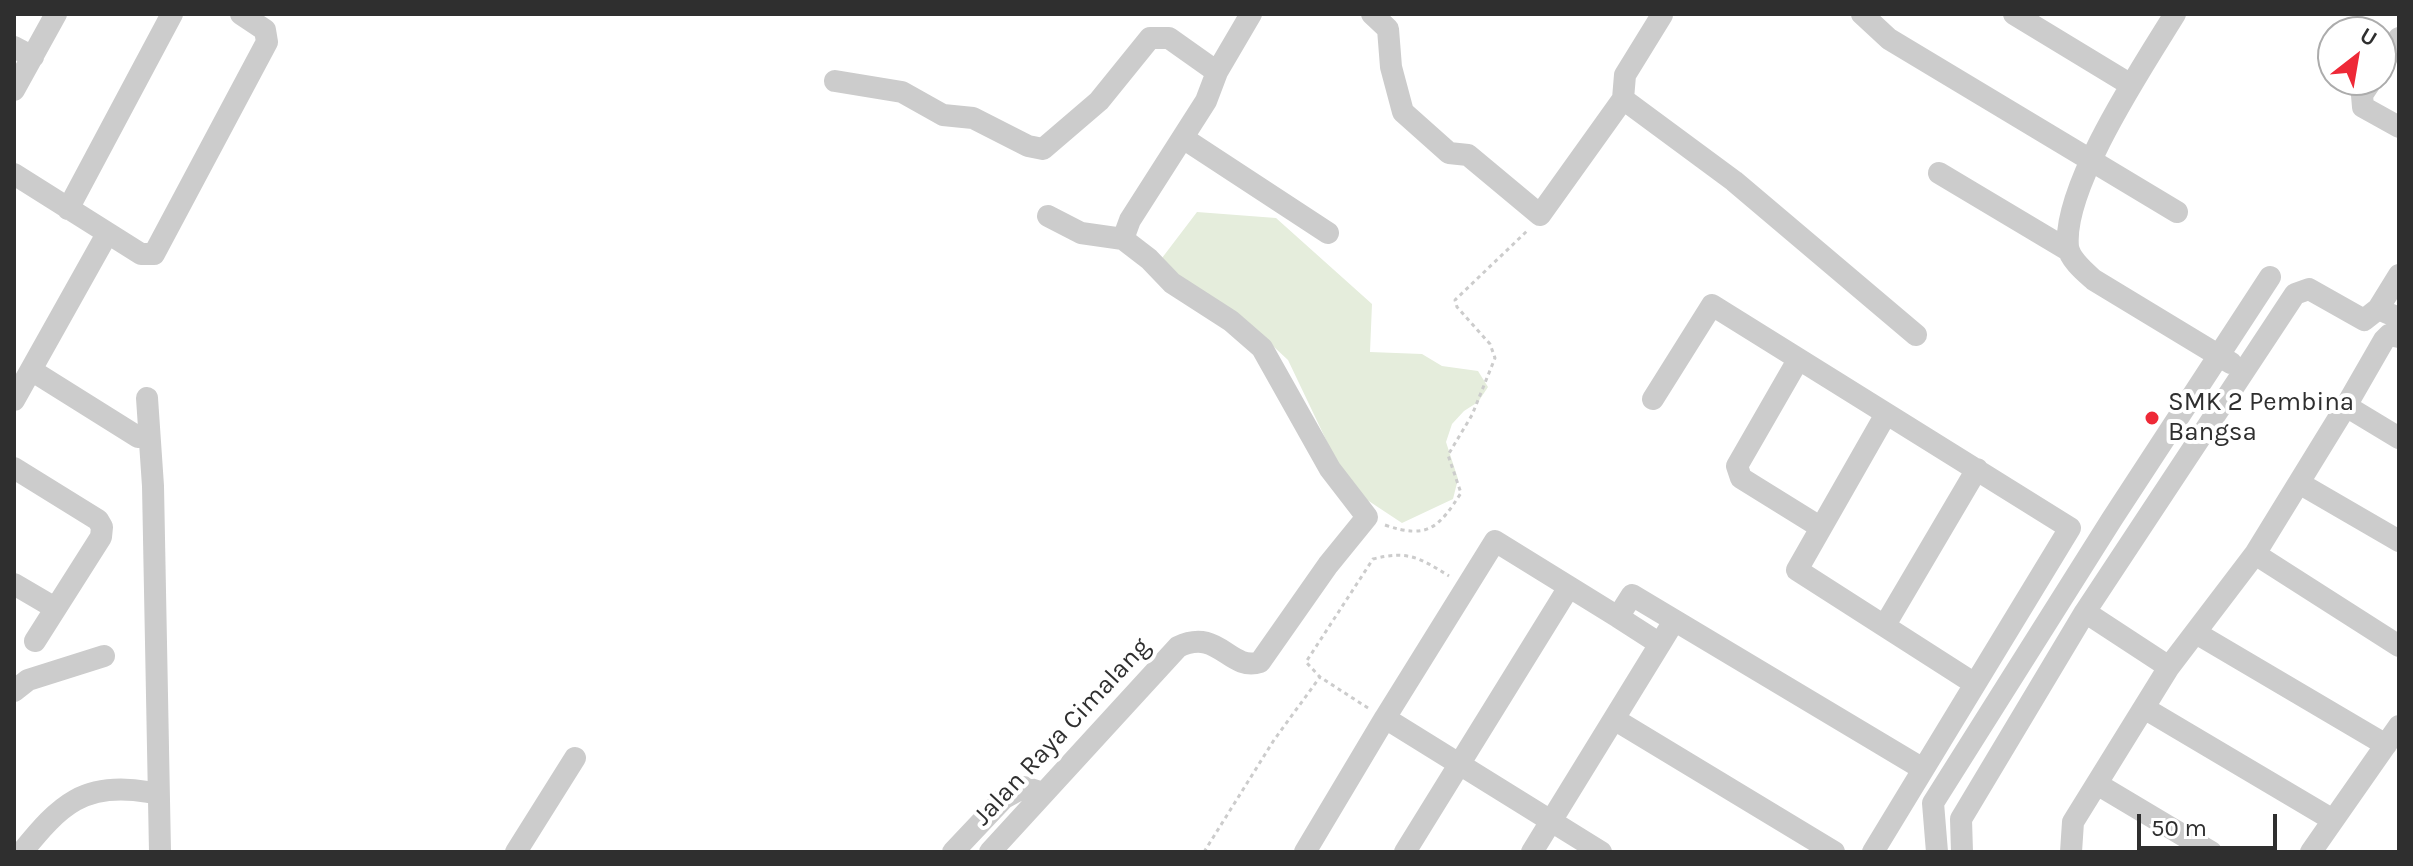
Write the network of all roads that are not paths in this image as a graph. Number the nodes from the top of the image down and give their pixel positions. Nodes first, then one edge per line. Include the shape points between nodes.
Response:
1 (56, 14) edge
2 (172, 14) edge
3 (241, 14) edge
4 (1251, 14) edge
5 (1372, 14) edge
6 (1862, 14) edge
7 (2014, 14) edge
8 (2175, 14) edge
9 (1662, 15) edge
10 (23, 52) edge
11 (1217, 72) junction
12 (835, 81) dead end
13 (2131, 85) junction
14 (14, 90) edge
15 (2362, 96) edge
16 (1623, 99) junction
17 (2399, 127) edge
18 (1183, 138) junction
19 (2091, 161) junction
20 (1939, 173) dead end
21 (14, 174) edge
22 (68, 209) junction
23 (2177, 212) dead end
24 (1048, 216) dead end
25 (1328, 233) dead end
26 (107, 234) junction
27 (1123, 239) junction
28 (2068, 250) junction
29 (2399, 275) edge
30 (2270, 277) dead end
31 (2378, 309) junction
32 (2399, 318) edge
33 (1916, 335) dead end
34 (2399, 337) edge
35 (2220, 358) junction
36 (1798, 360) junction
37 (31, 370) junction
38 (2246, 371) junction
39 (147, 398) dead end
40 (1653, 399) dead end
41 (14, 400) edge
42 (2346, 406) junction
43 (1886, 414) junction
44 (138, 437) dead end
45 (2399, 438) edge
46 (14, 468) edge
47 (1977, 469) junction
48 (2299, 483) junction
49 (2112, 519) junction
50 (1820, 527) junction
51 (2136, 533) junction
52 (2399, 541) edge
53 (2255, 554) junction
54 (14, 584) edge
55 (1569, 587) junction
56 (55, 608) junction
57 (2085, 612) junction
58 (1618, 617) junction
59 (1674, 621) junction
60 (1885, 625) junction
61 (2196, 633) junction
62 (35, 641) dead end
63 (1660, 644) junction
64 (2399, 646) edge
65 (104, 656) dead end
66 (2169, 667) junction
67 (1975, 684) junction
68 (14, 691) edge
69 (2144, 708) junction
70 (1385, 718) junction
71 (1614, 719) junction
72 (2393, 736) edge
73 (575, 758) dead end
74 (1459, 764) junction
75 (1923, 769) junction
76 (2097, 784) junction
77 (148, 792) dead end
78 (1043, 793) junction
79 (2333, 820) junction
80 (1551, 821) junction
81 (164, 851) edge
82 (22, 852) edge
83 (516, 852) edge
84 (953, 852) edge
85 (990, 852) edge
86 (1305, 852) edge
87 (1405, 852) edge
88 (1532, 852) edge
89 (1601, 852) edge
90 (1834, 852) edge
91 (1873, 852) edge
92 (1937, 852) edge
93 (1962, 852) edge
94 (2071, 852) edge
95 (2211, 852) edge
96 (2311, 852) edge

1 - 10 street
2 - 22 street
3 - 26 street via 265,30 267,42 157,251 146,256
4 - 11 street
5 - 16 street via 1388,29 1403,112 1449,153 1468,155 1540,215
6 - 19 street via 1889,39
7 - 13 street
8 - 13 street
9 - 16 street via 1625,75
10 - 14 street
11 - 12 street via 1169,38 1150,38 1099,101 1043,149 973,118 943,115 902,92
11 - 18 street
13 - 19 street
15 - 17 street via 2363,107
16 - 33 street via 1734,181
18 - 25 street
18 - 27 street
19 - 23 street
19 - 28 street via 2071,219
20 - 28 street
21 - 22 street
22 - 26 street
24 - 27 street via 1081,233
26 - 37 street
27 - 78 street, Jalan Raya Cimalang via 1172,283 1239,326 1262,348 1330,469 1367,517 1260,662 1245,664 1205,642 1178,647
28 - 35 street via 2094,280
29 - 31 street
30 - 35 street
31 - 32 street
31 - 38 street via 2364,320 2309,289 2301,290
34 - 42 street via 2384,340
35 - 38 street
35 - 49 street
36 - 40 street via 1712,305
36 - 43 street
36 - 50 street via 1737,466 1741,478
37 - 41 street
37 - 44 street
38 - 51 street
39 - 81 street
42 - 45 street
42 - 48 street
43 - 47 street
43 - 50 street
46 - 56 street via 102,527 101,537
47 - 60 street
47 - 67 street via 2070,528
48 - 52 street
48 - 53 street
49 - 51 street
49 - 92 street via 1933,803
50 - 60 street via 1797,570
51 - 57 street
53 - 61 street
53 - 64 street
54 - 56 street
55 - 58 street
55 - 70 street via 1495,541
55 - 74 street
56 - 62 street
57 - 66 street
57 - 93 street via 1961,819
58 - 59 street via 1632,595
58 - 63 street
59 - 63 street
59 - 75 street
60 - 67 street
61 - 66 street
61 - 72 street
63 - 71 street
65 - 68 street via 28,680
66 - 69 street
67 - 75 street
69 - 76 street
69 - 79 street
70 - 74 street
70 - 86 street
71 - 80 street
71 - 90 street
72 - 79 street
73 - 83 street
74 - 80 street
74 - 87 street
75 - 91 street
76 - 94 street via 2073,822
76 - 95 street
77 - 82 street via 109,788 87,794 45,823
78 - 84 street via 1024,787 1009,794
78 - 85 street, Jalan Raya Cimalang
79 - 96 street
80 - 88 street
80 - 89 street

